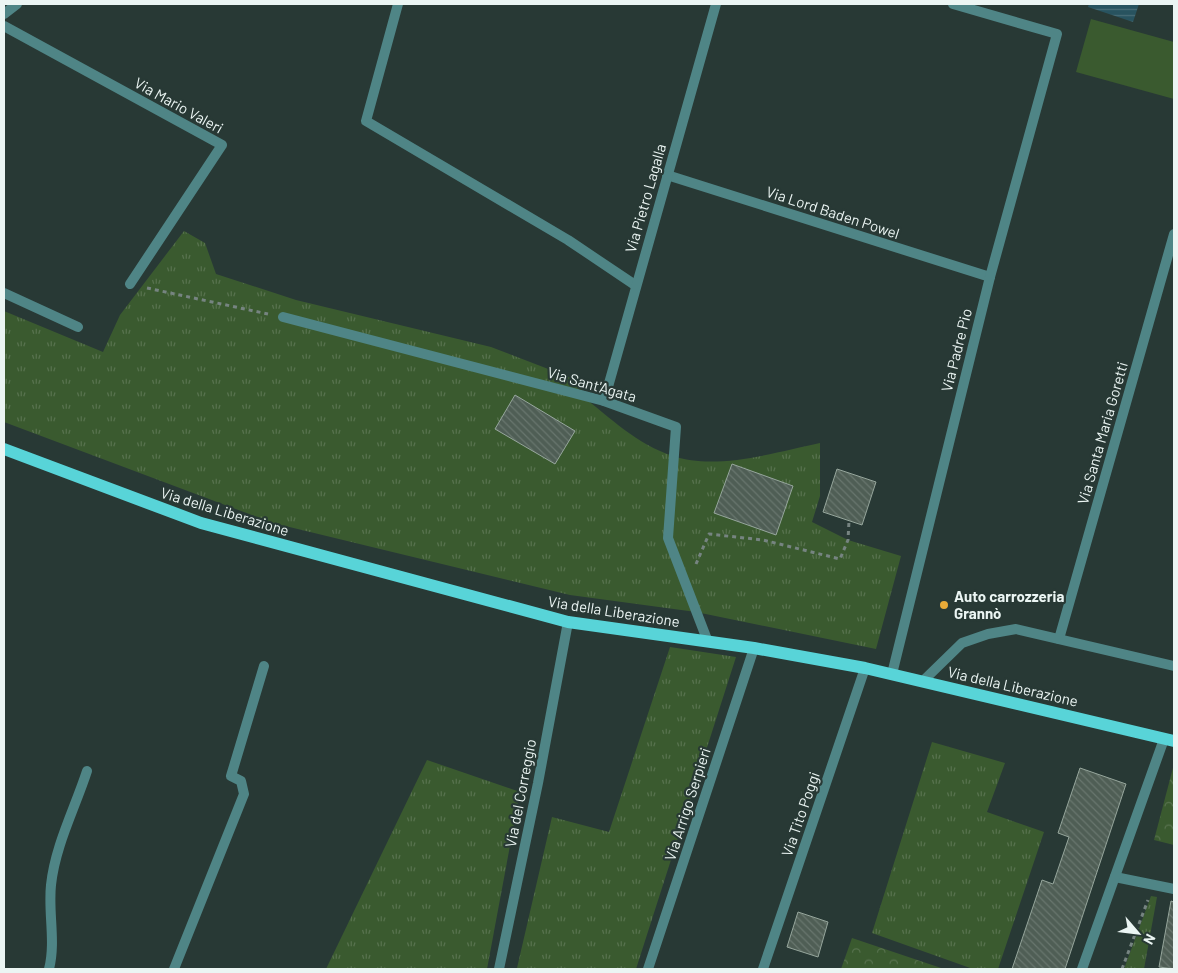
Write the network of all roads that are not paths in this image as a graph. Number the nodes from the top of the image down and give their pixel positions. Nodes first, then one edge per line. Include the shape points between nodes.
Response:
1 (17, 4) edge
2 (398, 4) edge
3 (716, 4) edge
4 (953, 4) edge
5 (4, 14) edge
6 (4, 26) edge
7 (667, 175) junction
8 (1174, 234) edge
9 (990, 277) junction
10 (130, 284) road end
11 (635, 286) junction
12 (4, 293) edge
13 (283, 317) road end
14 (78, 327) dead end
15 (604, 401) junction
16 (4, 449) edge
17 (568, 622) junction
18 (1059, 639) junction
19 (708, 642) junction
20 (754, 648) junction
21 (264, 666) dead end
22 (1174, 666) edge
23 (864, 668) junction
24 (892, 674) junction
25 (923, 681) junction
26 (1169, 740) edge
27 (87, 772) dead end
28 (1115, 877) junction
29 (1174, 890) edge
30 (49, 969) edge
31 (174, 969) edge
32 (499, 969) edge
33 (648, 969) edge
34 (763, 969) edge
35 (1082, 969) edge

1 - 5 street
2 - 11 street via 366,121 568,240
3 - 7 street, Via Pietro Lagalla
4 - 9 street, Via Padre Pio via 1057,34
6 - 10 street, Via Mario Valeri via 222,145
7 - 9 street, Via Lord Baden Powel
7 - 11 street, Via Pietro Lagalla
8 - 18 street, Via Santa Maria Goretti
9 - 24 street, Via Padre Pio
11 - 15 street, Via Pietro Lagalla
12 - 14 street
13 - 15 street, Via Sant'Agata
15 - 19 street, Via Sant'Agata via 676,427 668,538
16 - 17 main road, Via della Liberazione via 202,523
17 - 19 main road, Via della Liberazione
17 - 32 street, Via del Correggio
18 - 22 street
18 - 25 street via 1016,629 988,634 962,644
19 - 20 main road, Via della Liberazione
20 - 23 main road, Via della Liberazione
20 - 33 street, Via Arrigo Serpieri
21 - 31 street via 230,776 240,781 244,794
23 - 24 main road, Via della Liberazione
23 - 34 street, Via Tito Poggi
24 - 25 main road, Via della Liberazione
25 - 26 main road, Via della Liberazione
26 - 28 street
27 - 30 street via 60,847 51,885
28 - 29 street
28 - 35 street

